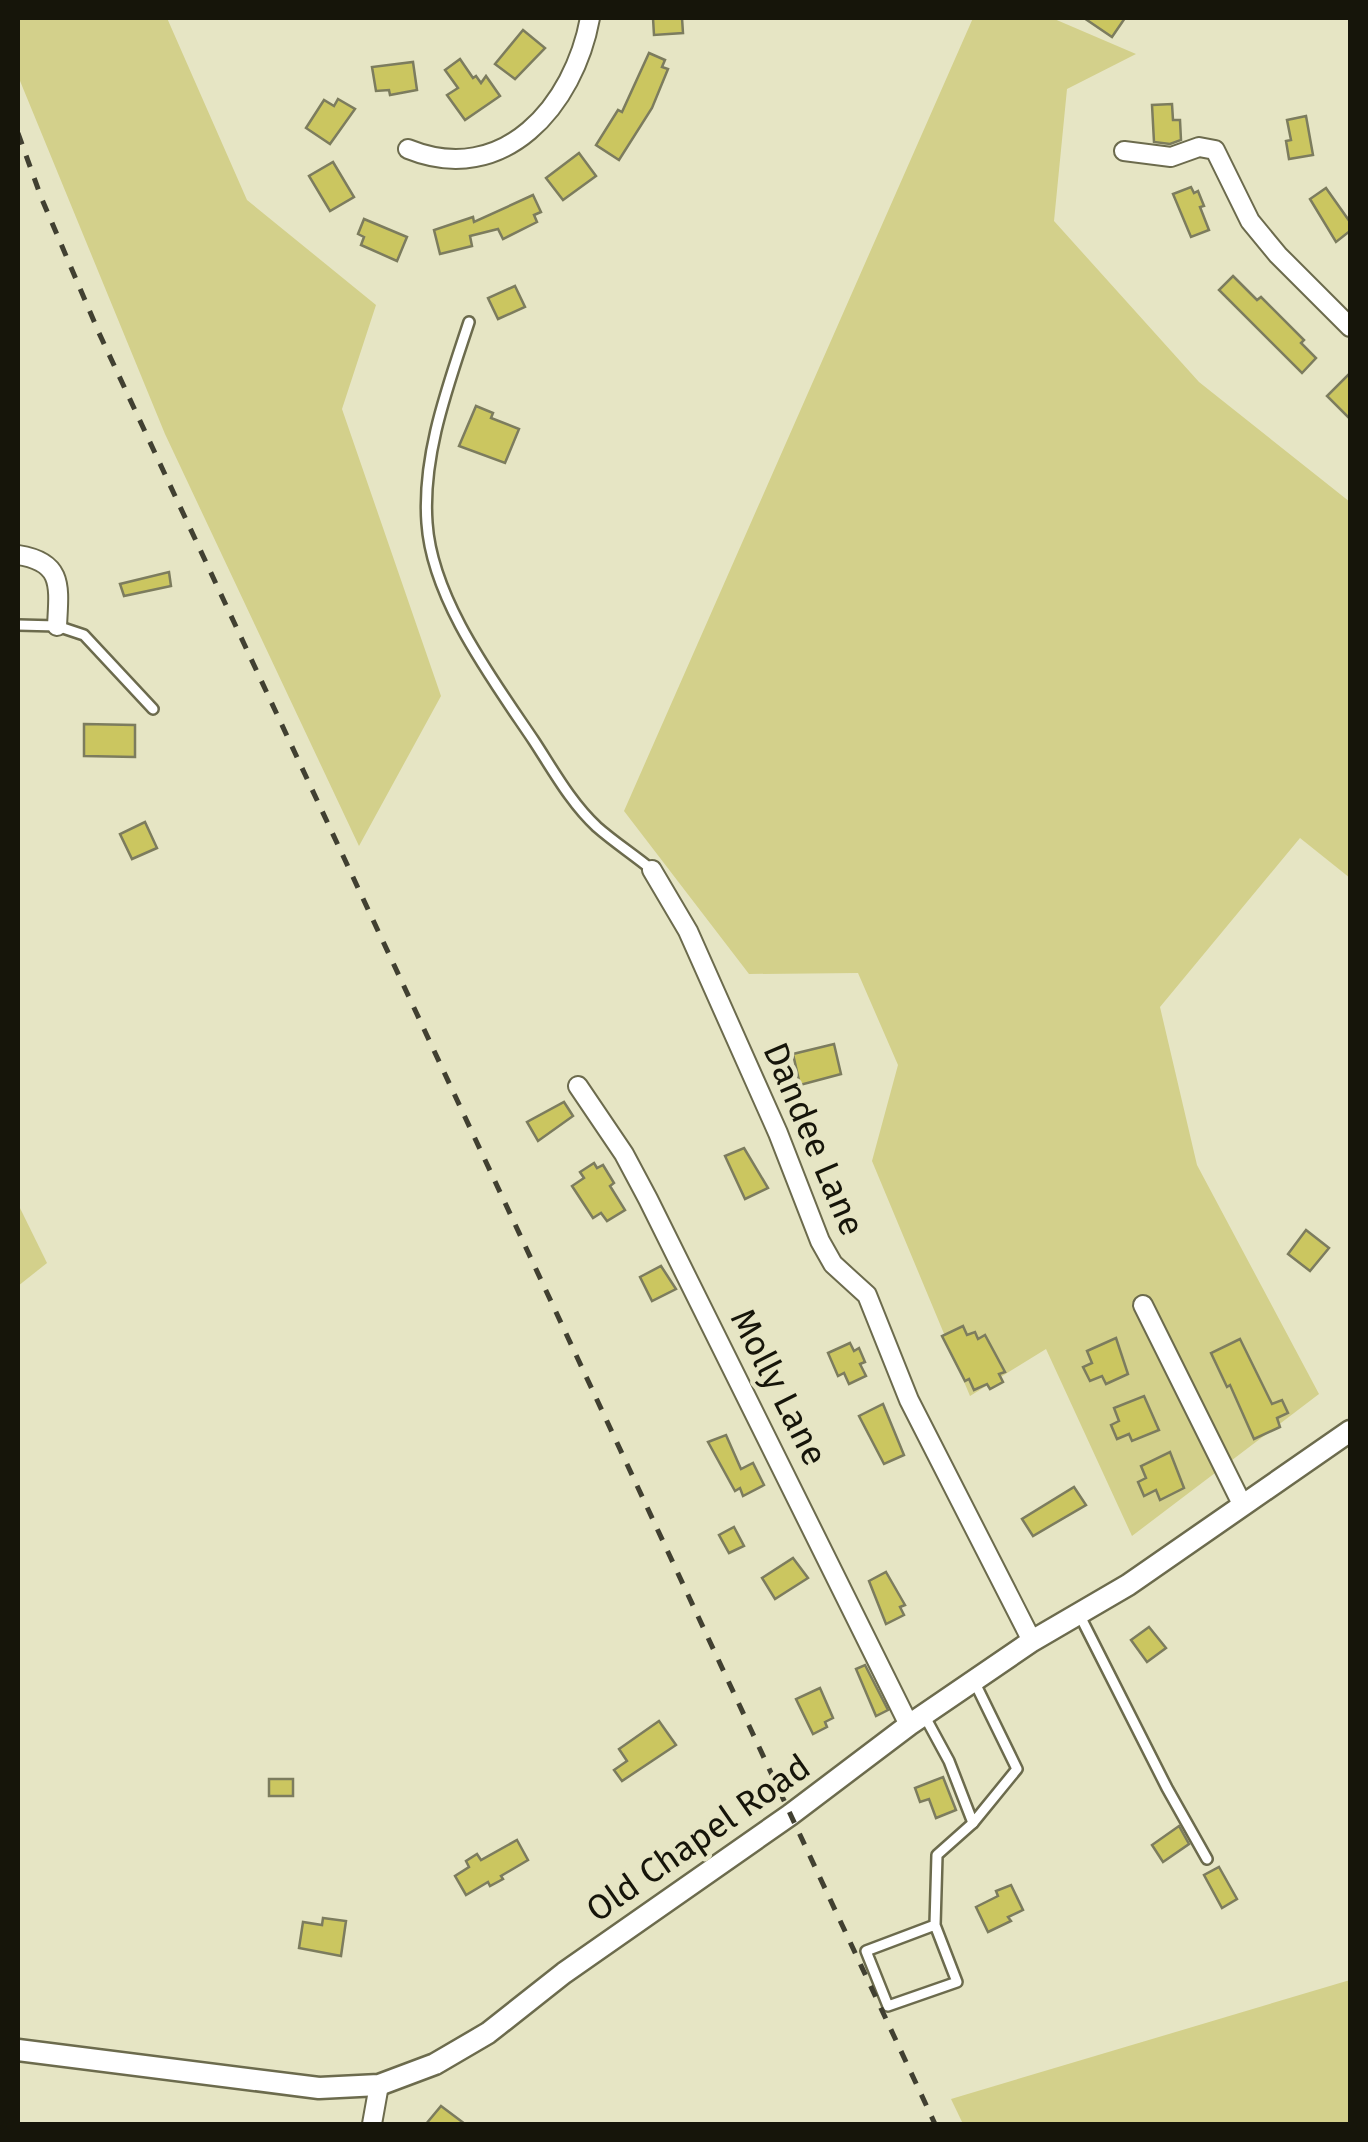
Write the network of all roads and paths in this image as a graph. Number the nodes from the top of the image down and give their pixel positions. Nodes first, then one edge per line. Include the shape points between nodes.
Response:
1 (590, 18) edge
2 (408, 149) dead end
3 (1124, 151) dead end
4 (468, 322) dead end
5 (1350, 327) edge
6 (18, 556) edge
7 (18, 625) edge
8 (57, 626) junction
9 (153, 709) dead end
10 (652, 870) joint
11 (578, 1086) dead end
12 (1143, 1305) dead end
13 (1350, 1430) edge
14 (1242, 1504) junction
15 (1079, 1614) junction
16 (1032, 1641) junction
17 (974, 1681) junction
18 (916, 1720) junction
19 (973, 1823) junction
20 (1207, 1859) dead end
21 (934, 1925) junction
22 (18, 2050) edge
23 (380, 2085) junction
24 (372, 2124) edge

1 - 2 street via 567,88 526,132 496,150 459,160
3 - 5 street via 1171,156 1199,146 1215,150 1262,237
4 - 10 lane via 430,462 431,548 472,649 571,797
6 - 8 street via 54,571
7 - 8 lane
8 - 9 lane via 84,636
10 - 16 street, Dandee Lane via 688,931 820,1241 833,1264 867,1295 909,1400
11 - 18 street, Molly Lane via 624,1154
12 - 14 street
13 - 14 street, Old Chapel Road
14 - 15 street, Old Chapel Road
15 - 16 street, Old Chapel Road
15 - 20 lane
16 - 17 street, Old Chapel Road
17 - 18 street, Old Chapel Road
17 - 19 lane via 1017,1769
18 - 19 lane via 949,1761
18 - 23 street, Old Chapel Road via 488,2033
19 - 21 lane via 937,1855
21 - 21 lane via 957,1982 888,2006 866,1951
22 - 23 street, Old Chapel Road via 294,2086
23 - 24 street

